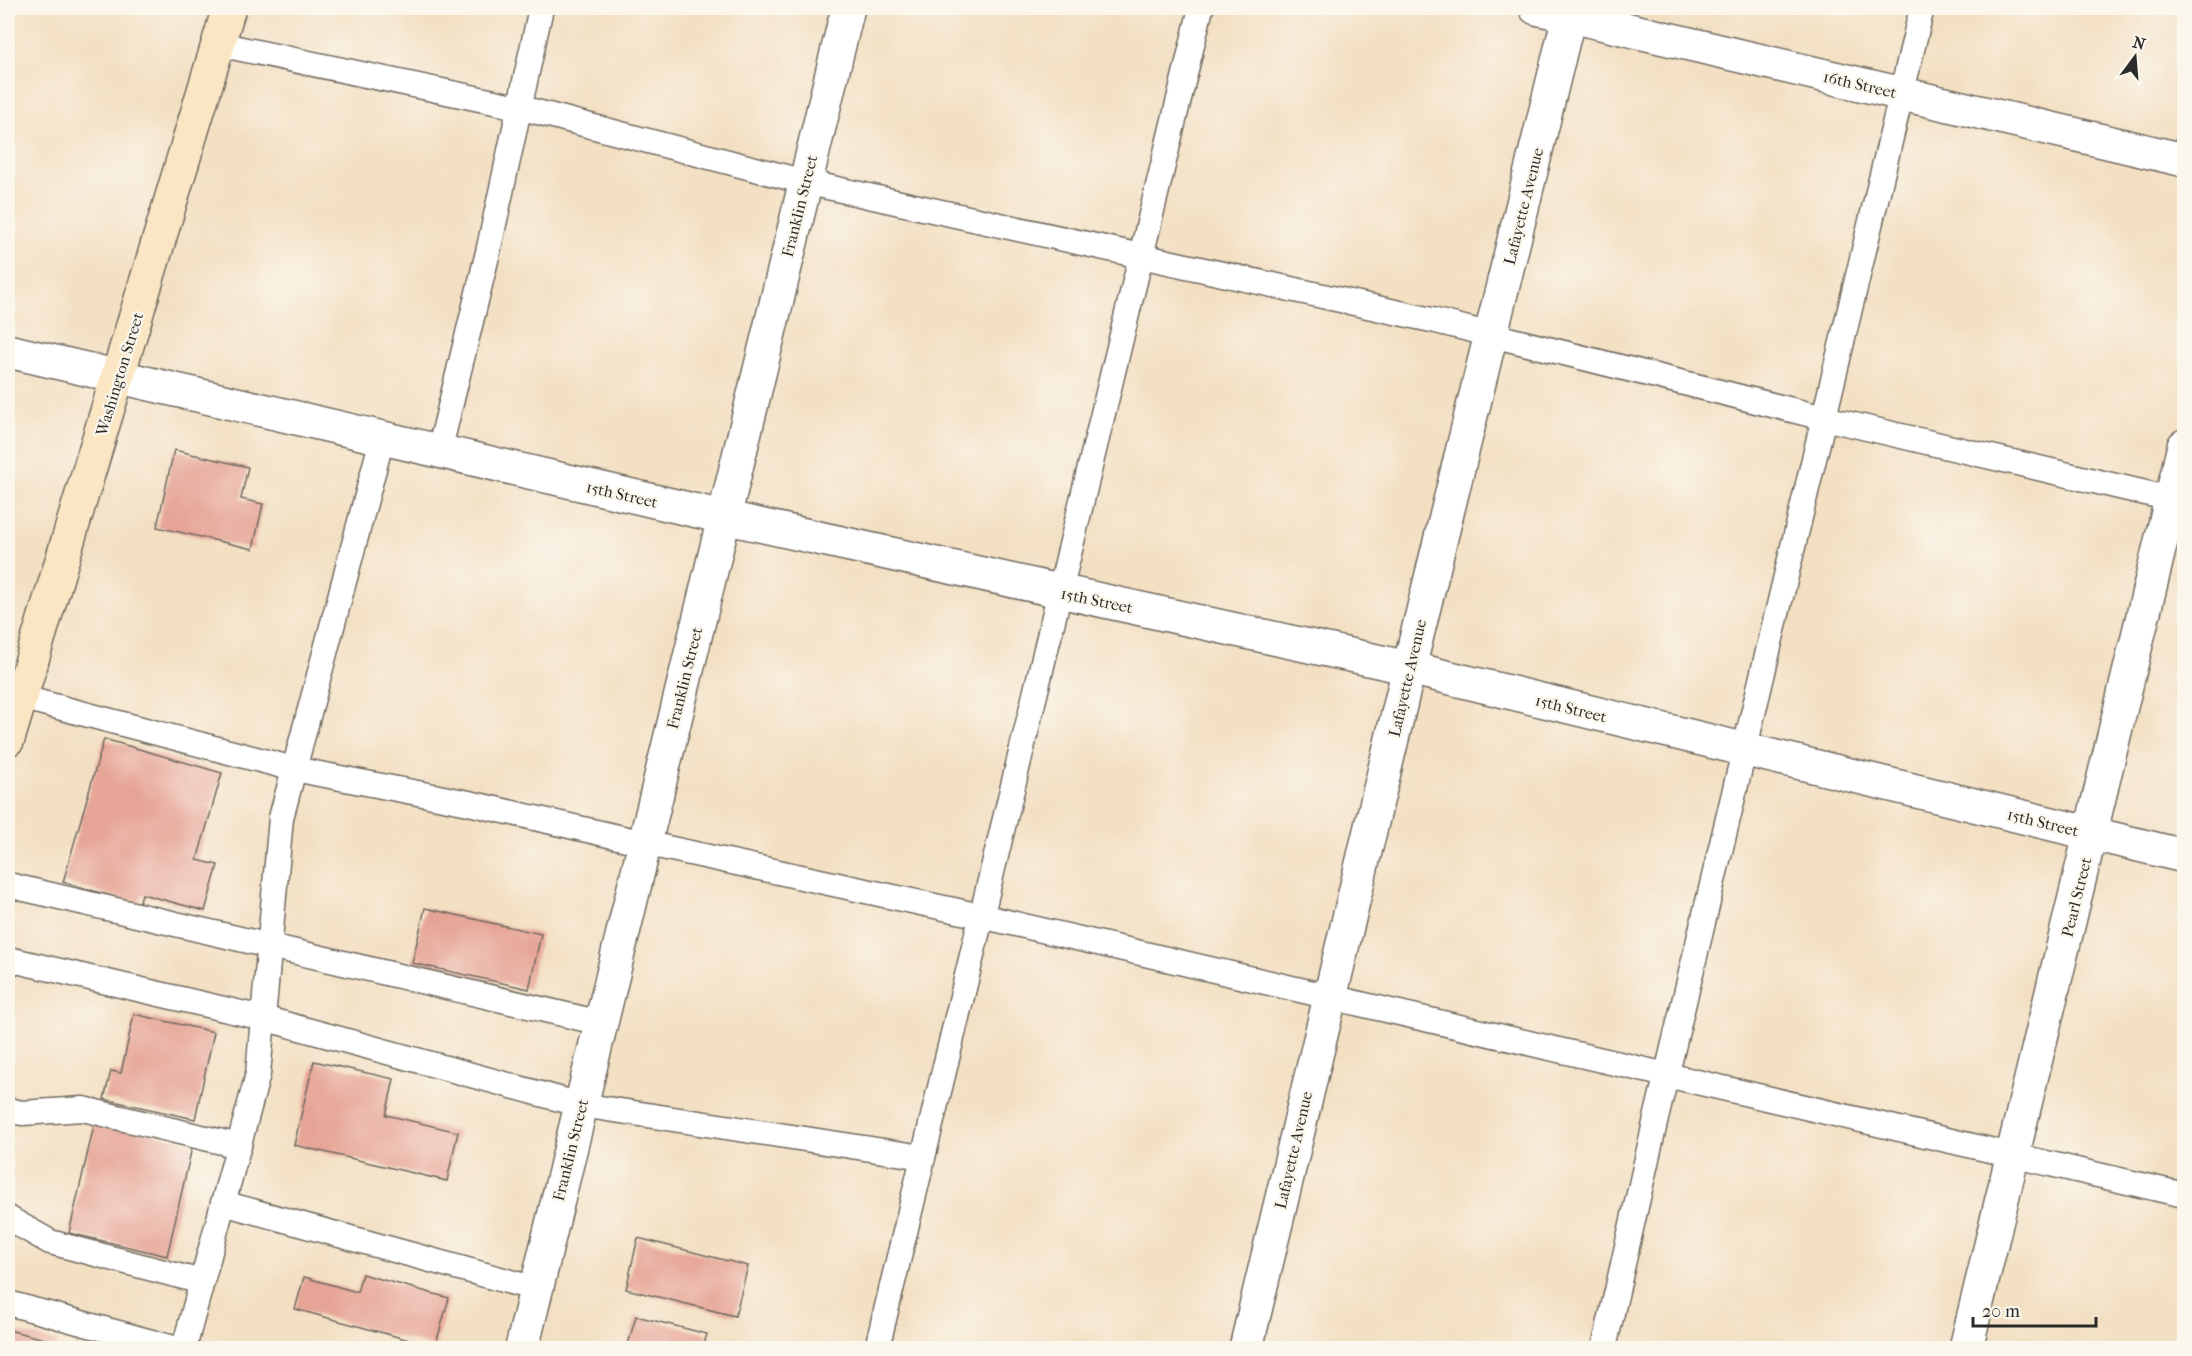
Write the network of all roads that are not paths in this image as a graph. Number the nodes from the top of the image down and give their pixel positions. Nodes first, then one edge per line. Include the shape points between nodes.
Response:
1 (229, 8) edge
2 (541, 8) edge
3 (848, 8) edge
4 (1202, 8) edge
5 (1536, 8) edge
6 (1922, 8) edge
7 (1570, 11) edge
8 (218, 44) junction
9 (1901, 93) junction
10 (518, 107) junction
11 (2184, 160) edge
12 (805, 182) junction
13 (1141, 255) junction
14 (1491, 334) junction
15 (8, 351) edge
16 (118, 378) junction
17 (1824, 418) junction
18 (382, 439) junction
19 (2184, 446) edge
20 (440, 452) junction
21 (2178, 500) edge
22 (723, 518) junction
23 (1060, 592) junction
24 (1409, 668) junction
25 (20, 697) junction
26 (8, 739) edge
27 (1745, 750) junction
28 (294, 769) junction
29 (2091, 834) junction
30 (644, 843) junction
31 (2184, 856) edge
32 (8, 885) edge
33 (981, 916) junction
34 (270, 945) junction
35 (8, 959) edge
36 (1330, 999) junction
37 (263, 1018) junction
38 (601, 1023) junction
39 (1666, 1076) junction
40 (581, 1105) junction
41 (8, 1110) edge
42 (239, 1146) junction
43 (2013, 1155) junction
44 (923, 1157) junction
45 (2184, 1195) edge
46 (223, 1203) junction
47 (8, 1218) edge
48 (202, 1282) junction
49 (536, 1289) junction
50 (8, 1303) edge
51 (174, 1348) edge
52 (184, 1348) edge
53 (522, 1348) edge
54 (877, 1348) edge
55 (1246, 1348) edge
56 (1604, 1348) edge
57 (1966, 1348) edge

1 - 8 main road, Washington Street
2 - 10 lane
3 - 12 street, Franklin Street
4 - 13 lane
5 - 7 street, 16th Street
6 - 9 lane
7 - 9 street, 16th Street
7 - 14 street, Lafayette Avenue
8 - 10 lane
8 - 16 main road, Washington Street
9 - 11 street, 16th Street
9 - 17 lane
10 - 12 lane
10 - 20 lane
12 - 13 lane
12 - 22 street, Franklin Street
13 - 14 lane
13 - 23 lane
14 - 17 lane
14 - 24 street, Lafayette Avenue
15 - 16 street, 15th Street
16 - 18 street, 15th Street
16 - 25 main road, Washington Street
17 - 21 lane
17 - 27 lane
18 - 20 street, 15th Street
18 - 28 lane
19 - 21 street, Pearl Street
20 - 22 street, 15th Street
21 - 29 street, Pearl Street
22 - 23 street, 15th Street
22 - 30 street, Franklin Street
23 - 24 street, 15th Street
23 - 33 lane
24 - 27 street, 15th Street
24 - 36 street, Lafayette Avenue
25 - 26 main road, Washington Street
25 - 28 lane
27 - 29 street, 15th Street
27 - 39 lane
28 - 30 lane via 470,802
28 - 34 lane via 281,818
29 - 31 street, 15th Street
29 - 43 street, Pearl Street
30 - 33 lane
30 - 38 street, Franklin Street
32 - 34 lane
33 - 36 lane
33 - 44 lane
34 - 37 lane
34 - 38 lane
35 - 37 lane
36 - 39 lane
36 - 55 street, Lafayette Avenue
37 - 40 lane
37 - 42 lane via 258,1074
38 - 40 street, Franklin Street
39 - 43 lane
39 - 56 lane
40 - 44 lane
40 - 49 street, Franklin Street
41 - 42 lane via 22,1113 83,1109
42 - 46 lane
43 - 45 lane
43 - 57 street, Pearl Street
44 - 54 lane
46 - 48 lane
46 - 49 lane
47 - 48 lane via 50,1242
48 - 52 lane
49 - 53 street, Franklin Street
50 - 51 lane

